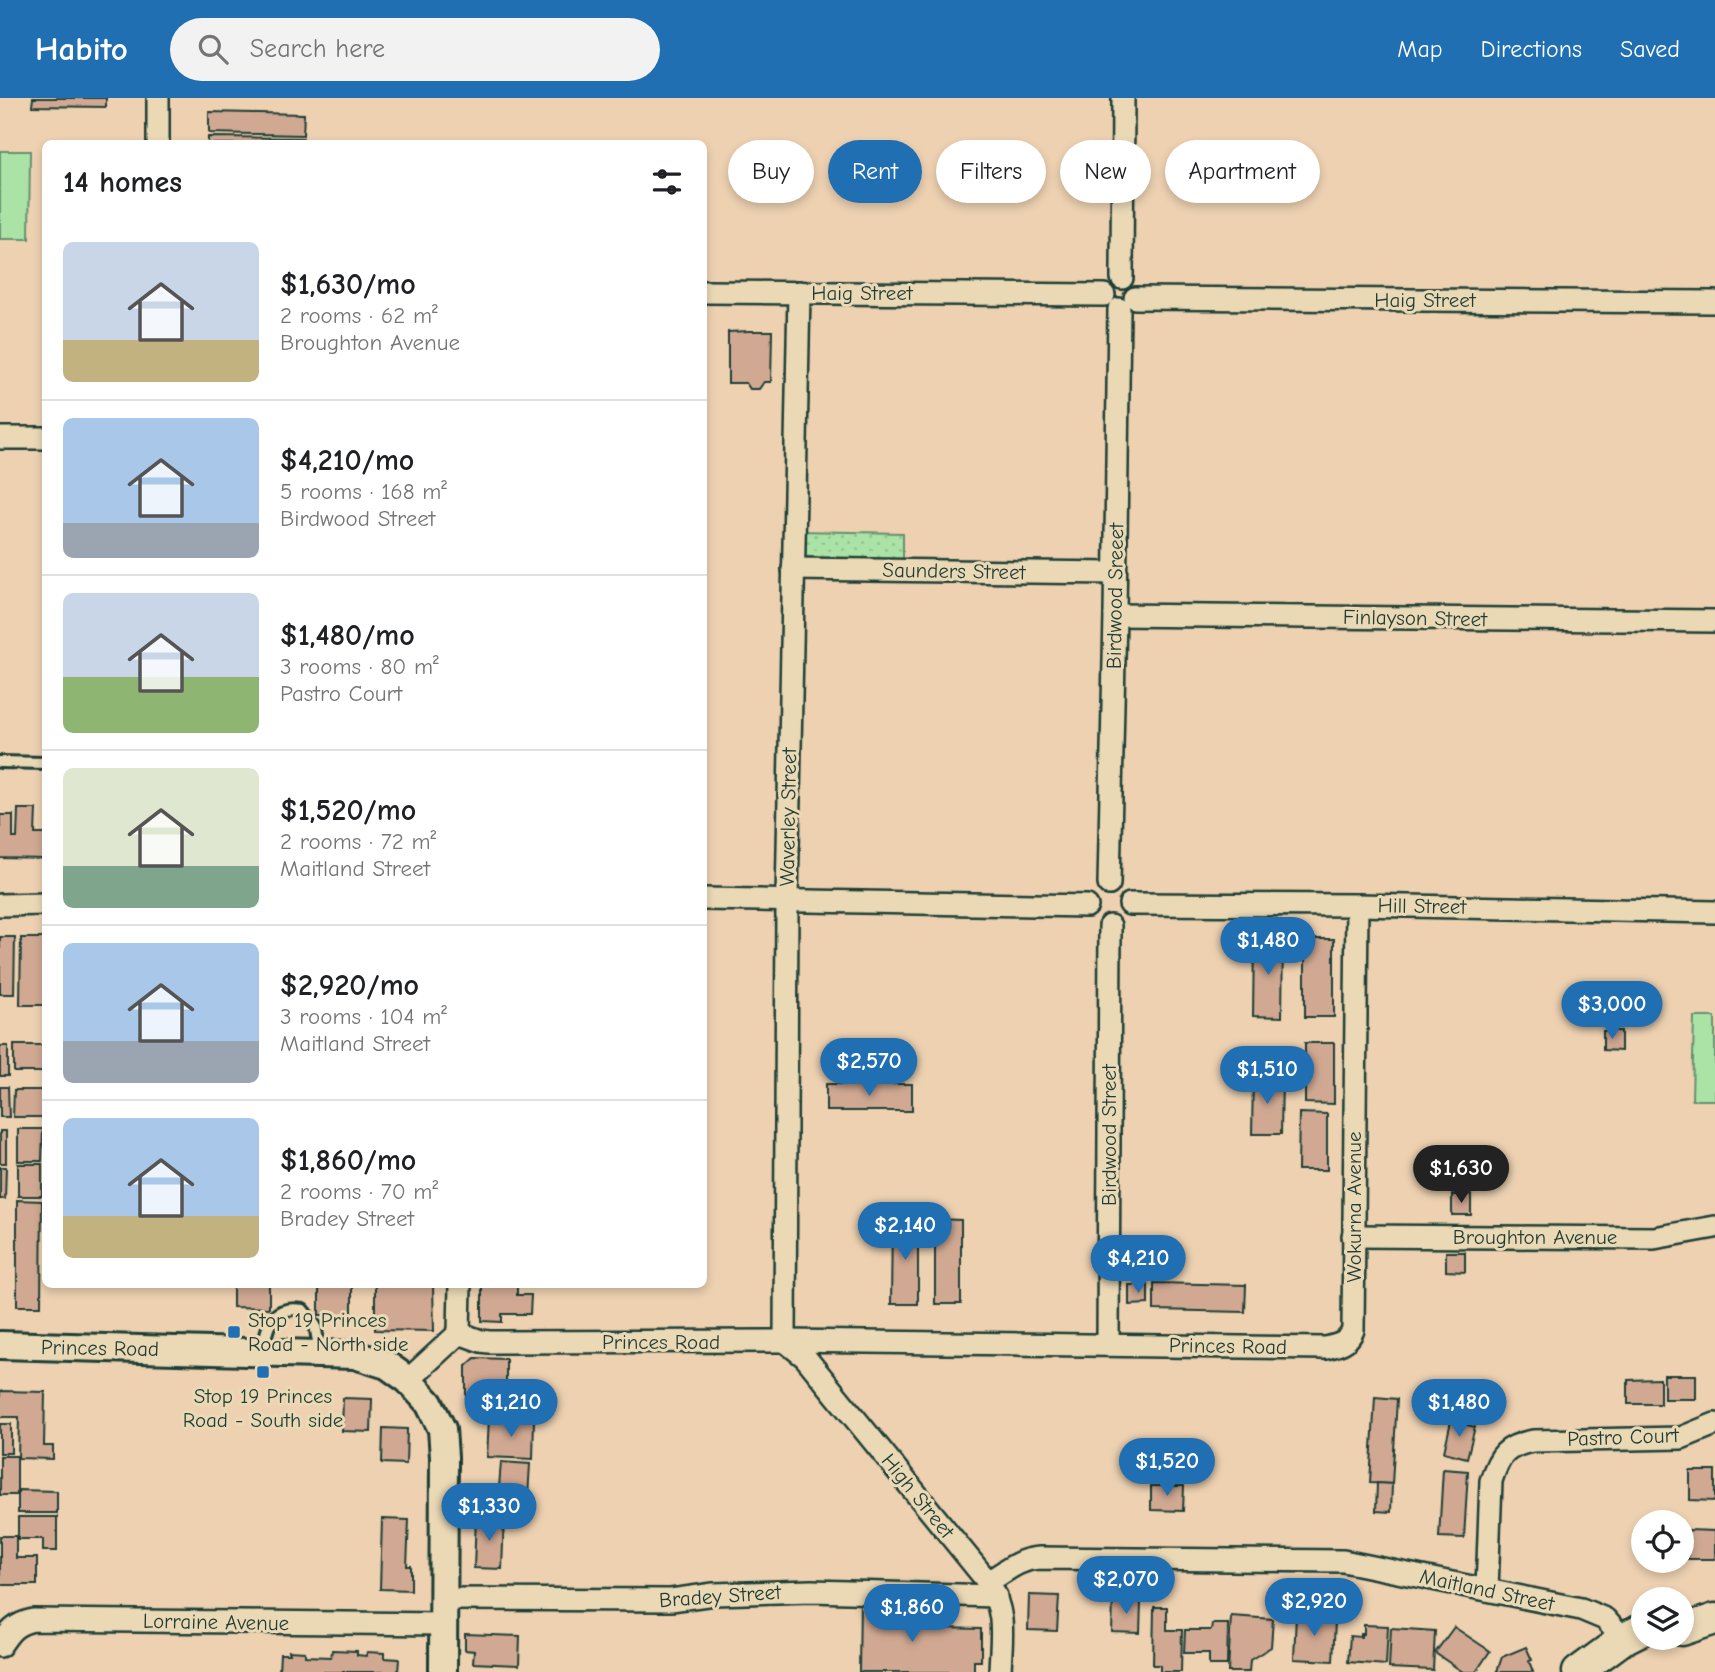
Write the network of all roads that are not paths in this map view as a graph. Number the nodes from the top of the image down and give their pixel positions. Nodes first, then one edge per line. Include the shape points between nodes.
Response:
1 (158, 98) edge
2 (1123, 98) edge
3 (158, 140) edge
4 (707, 292) edge
5 (799, 292) junction
6 (1119, 301) junction
7 (1715, 302) edge
8 (0, 438) edge
9 (42, 438) edge
10 (793, 569) junction
11 (1115, 573) junction
12 (1115, 615) junction
13 (1715, 621) edge
14 (0, 762) edge
15 (42, 763) edge
16 (1109, 884) junction
17 (707, 899) edge
18 (787, 900) junction
19 (42, 904) edge
20 (1130, 904) junction
21 (0, 905) edge
22 (1357, 905) junction
23 (1087, 906) junction
24 (1715, 912) edge
25 (1110, 926) junction
26 (1715, 1227) edge
27 (1353, 1236) junction
28 (460, 1288) edge
29 (459, 1333) junction
30 (1347, 1340) joint
31 (786, 1341) junction
32 (1108, 1344) junction
33 (0, 1345) edge
34 (262, 1351) junction
35 (320, 1353) junction
36 (408, 1380) junction
37 (1715, 1424) edge
38 (992, 1589) junction
39 (1487, 1590) junction
40 (1715, 1604) edge
41 (1694, 1610) edge
42 (444, 1611) junction
43 (1715, 1619) edge
44 (1694, 1626) edge
45 (1631, 1633) edge
46 (1631, 1635) edge
47 (0, 1646) edge
48 (1636, 1650) edge
49 (443, 1672) edge
50 (1000, 1672) edge
51 (1578, 1672) edge
52 (1601, 1672) edge

1 - 3 street
2 - 6 street via 1122,278 1108,283
4 - 5 street, Haig Street
5 - 6 street, Haig Street
5 - 10 street, Waverley Street
6 - 7 street, Haig Street
6 - 11 street, Birdwood Sreeet
8 - 9 street
10 - 11 street, Saunders Street
10 - 18 street, Waverley Street
11 - 12 street, Birdwood Sreeet
12 - 13 street, Finlayson Street
12 - 16 street, Birdwood Sreeet
14 - 15 lane
16 - 20 street via 1126,892
16 - 23 street via 1091,893
17 - 18 street
18 - 23 street
18 - 31 street, Waverley Street
19 - 21 street
20 - 22 street, Hill Street
20 - 25 street via 1127,916
22 - 24 street, Hill Street
22 - 27 street, Wokurna Avenue
23 - 25 street via 1091,917
25 - 32 street, Birdwood Street
26 - 27 street, Broughton Avenue via 1654,1238
27 - 30 street, Wokurna Avenue via 1353,1330
28 - 29 street
29 - 31 street, Princes Road via 489,1342
29 - 36 street
30 - 32 street, Princes Road via 1326,1348
31 - 32 street, Princes Road
31 - 38 street, High Street via 805,1357
33 - 34 street, Princes Road
34 - 35 street, Princes Road
34 - 35 lane via 268,1325 277,1314 293,1308 303,1310 315,1325
35 - 36 street, Princes Road via 355,1354 387,1365
36 - 42 street, Princes Road via 429,1403 443,1429
37 - 39 street, Pastro Court via 1681,1438 1550,1440 1517,1444 1504,1453 1492,1481
38 - 39 street, Maitland Street via 1015,1564 1039,1558 1343,1561
38 - 42 street, Bradey Street via 714,1594
38 - 50 street, High Street via 1002,1616
39 - 45 street, Maitland Street via 1581,1609
40 - 41 main road
42 - 47 street, Lorraine Avenue via 33,1620 12,1629
42 - 49 street, Princes Road
43 - 44 main road
46 - 51 main road
48 - 52 main road

